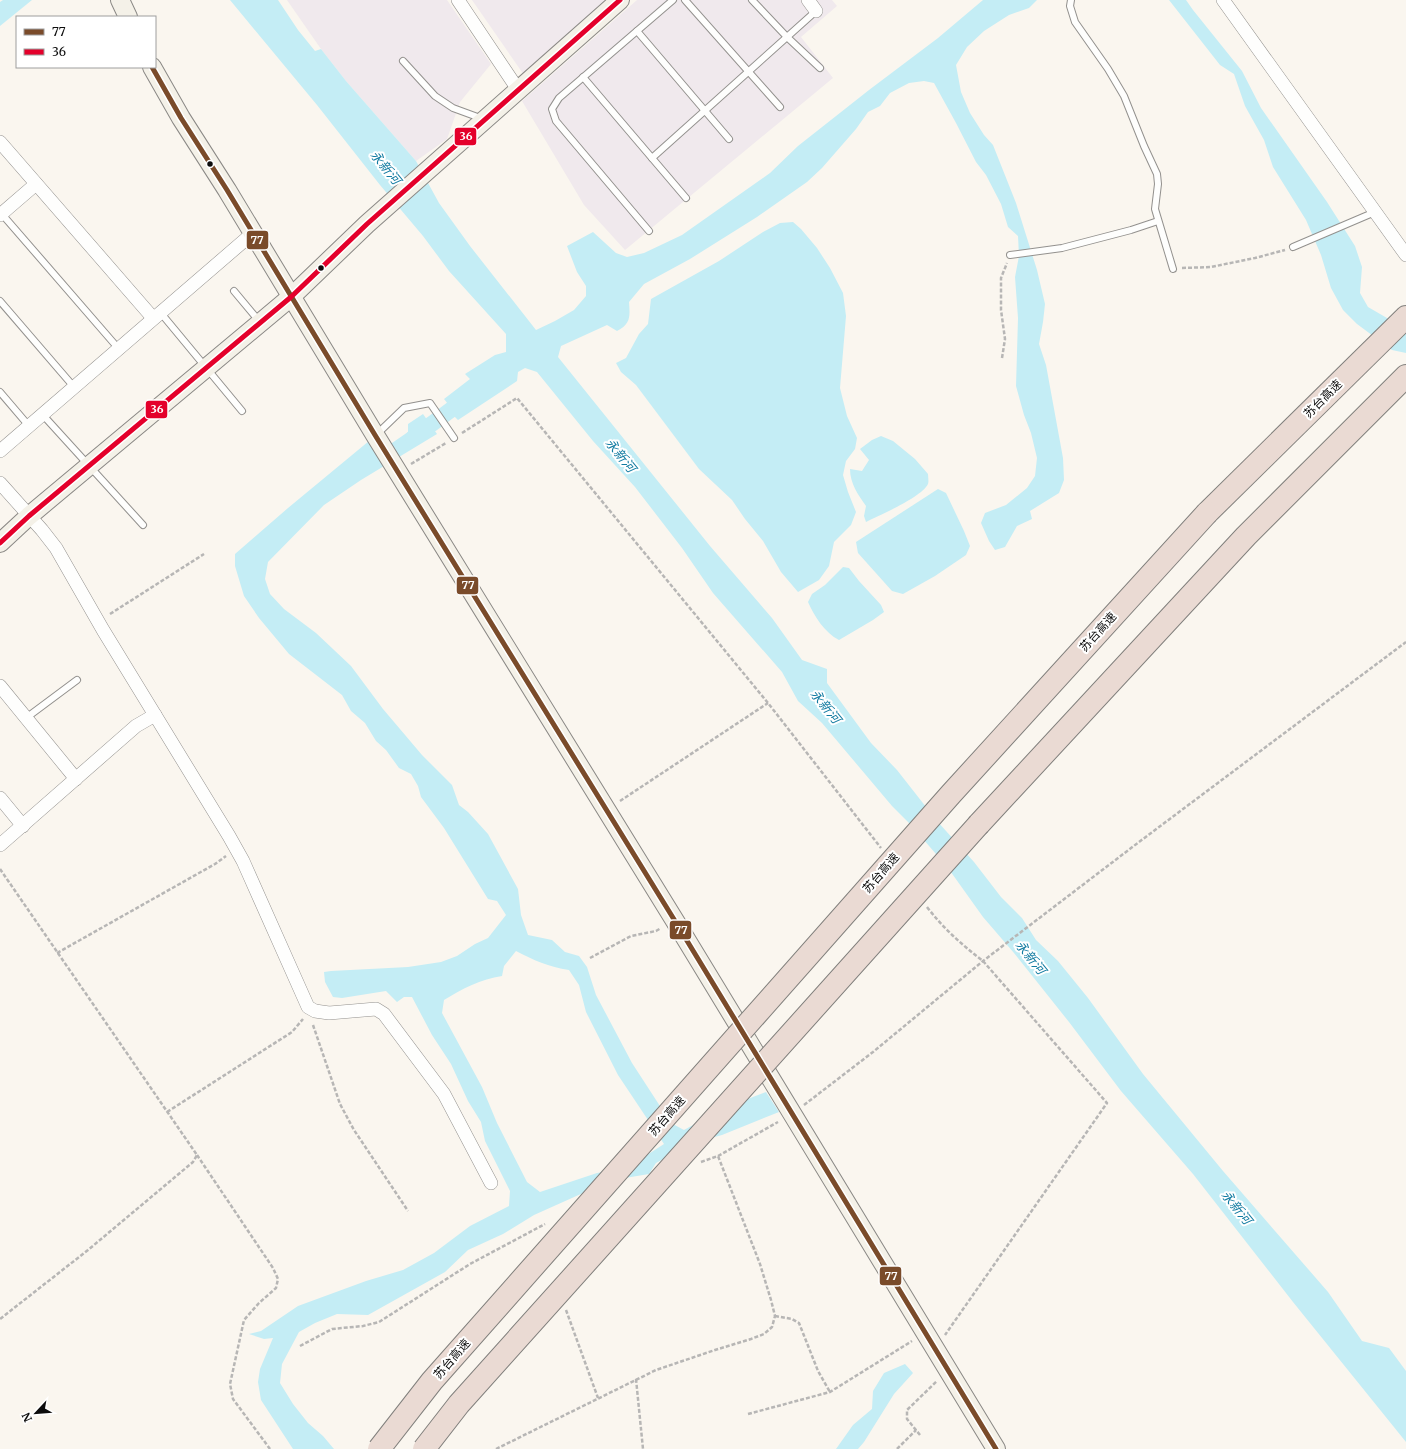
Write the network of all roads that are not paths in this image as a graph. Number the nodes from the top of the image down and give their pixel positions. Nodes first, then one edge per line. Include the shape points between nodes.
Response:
1 (120, 0) edge
2 (458, 0) edge
3 (620, 0) edge
4 (673, 0) edge
5 (685, 0) edge
6 (752, 0) edge
7 (808, 0) edge
8 (1071, 0) edge
9 (1224, 0) edge
10 (816, 11) joint
11 (128, 16) edge
12 (637, 31) junction
13 (787, 37) junction
14 (403, 61) dead end
15 (153, 68) edge
16 (820, 68) dead end
17 (748, 72) junction
18 (583, 77) junction
19 (519, 91) junction
20 (780, 107) dead end
21 (705, 110) junction
22 (486, 120) junction
23 (729, 139) dead end
24 (0, 142) edge
25 (652, 158) junction
26 (36, 184) junction
27 (686, 198) dead end
28 (1375, 212) junction
29 (0, 214) edge
30 (1158, 221) junction
31 (648, 231) dead end
32 (253, 233) junction
33 (1293, 247) road end
34 (1010, 255) road end
35 (1406, 255) edge
36 (1173, 269) road end
37 (234, 292) dead end
38 (291, 296) junction
39 (0, 301) edge
40 (156, 315) junction
41 (1406, 317) edge
42 (260, 323) junction
43 (118, 348) junction
44 (206, 368) junction
45 (1406, 376) edge
46 (74, 386) junction
47 (0, 392) edge
48 (242, 411) dead end
49 (42, 414) junction
50 (29, 426) junction
51 (375, 435) junction
52 (454, 438) road end
53 (0, 451) edge
54 (89, 466) junction
55 (0, 483) edge
56 (29, 516) junction
57 (143, 525) dead end
58 (0, 543) edge
59 (77, 680) dead end
60 (0, 686) edge
61 (155, 715) junction
62 (26, 718) junction
63 (76, 779) junction
64 (0, 798) edge
65 (23, 826) junction
66 (0, 846) edge
67 (491, 1183) dead end
68 (379, 1449) edge
69 (424, 1449) edge
70 (996, 1449) edge

1 - 11 street
2 - 19 street
3 - 19 street
4 - 12 lane
5 - 17 lane
6 - 13 lane
7 - 10 street
8 - 30 lane via 1070,6 1075,22 1124,96 1157,174 1155,209
9 - 28 street
10 - 13 lane
12 - 18 lane
12 - 21 lane
13 - 16 lane
13 - 17 lane
14 - 22 lane via 435,96 453,108
15 - 32 street
17 - 20 lane
17 - 21 lane
18 - 25 lane
18 - 31 lane via 559,98 552,109 556,121
19 - 22 street
21 - 23 lane
21 - 25 lane
22 - 38 street via 367,224
24 - 26 street
25 - 27 lane
26 - 29 street
26 - 40 street
28 - 33 lane
28 - 35 street
29 - 43 lane
30 - 34 lane via 1062,248
30 - 36 lane
32 - 38 street
32 - 40 street
37 - 42 lane
38 - 42 street
38 - 51 street
39 - 46 lane
40 - 43 street
40 - 44 lane
41 - 68 highway, 苏台高速, bridge via 1207,513 950,794 432,1382
42 - 44 street
43 - 46 street
44 - 48 lane
44 - 54 street
45 - 69 highway, bridge via 1246,536 979,824 465,1398
46 - 49 street
47 - 50 lane
49 - 50 street
49 - 54 lane
50 - 53 street
51 - 52 lane via 404,408 430,403
51 - 70 street via 675,921
54 - 56 street
54 - 57 lane
55 - 56 street
56 - 58 street
56 - 61 street via 56,548
59 - 62 lane
60 - 62 street
61 - 63 street via 136,726
61 - 67 street via 236,848 308,1007 329,1013 376,1009 384,1014 444,1094
62 - 63 street
63 - 65 street
64 - 65 street
65 - 66 street

